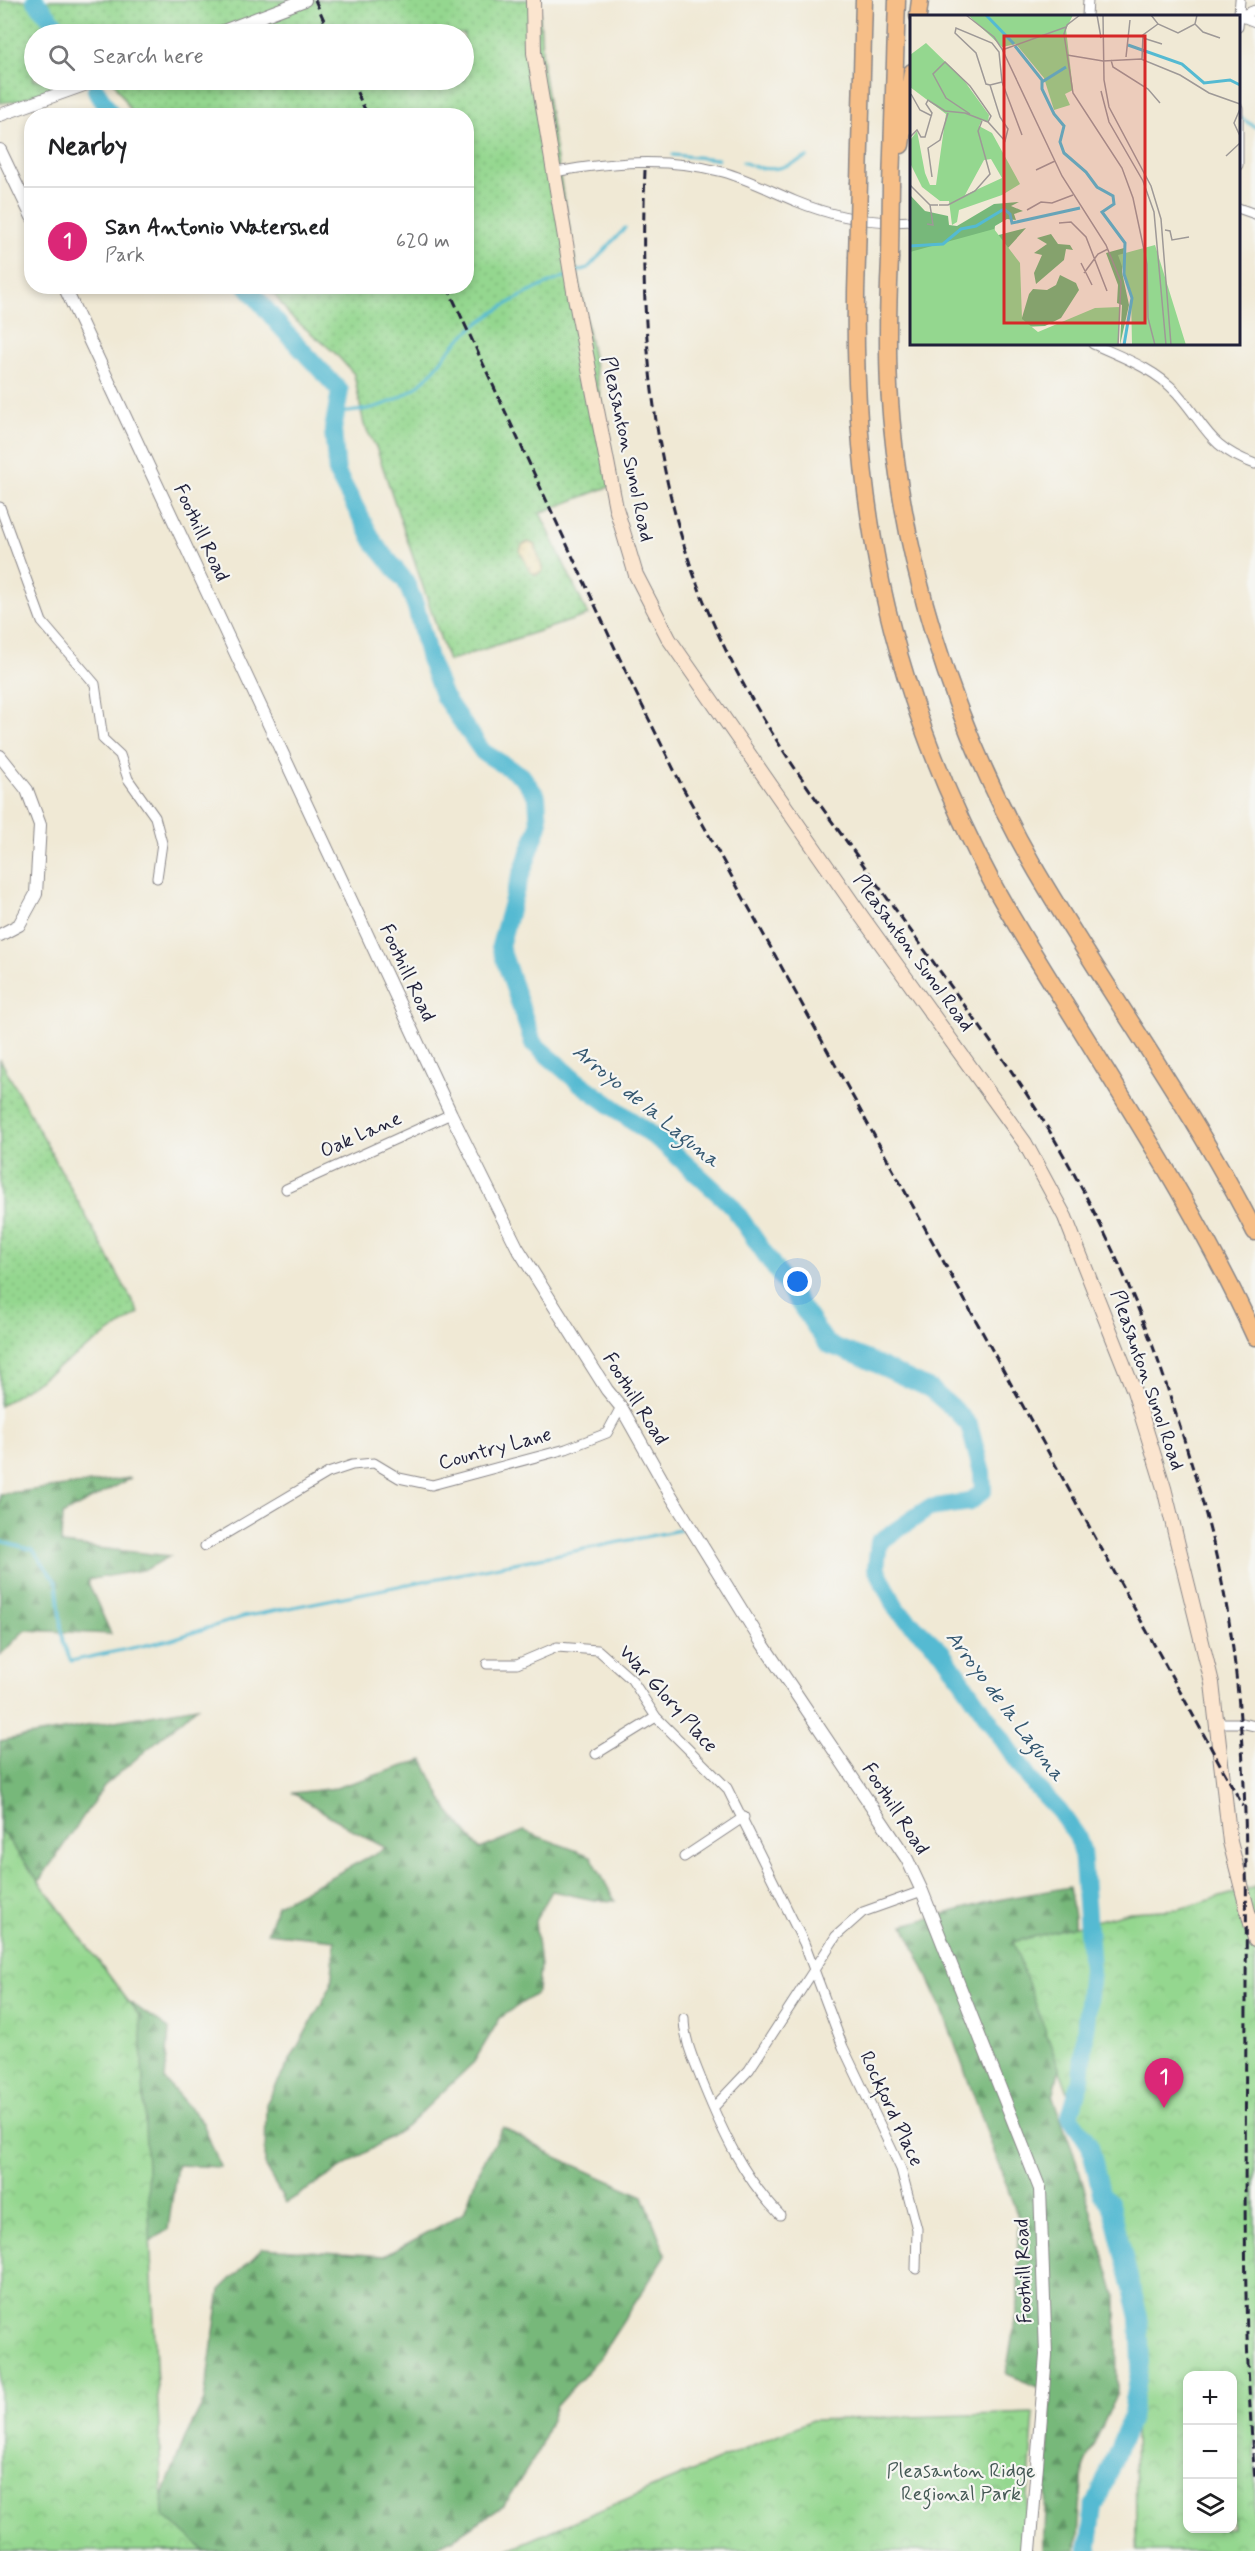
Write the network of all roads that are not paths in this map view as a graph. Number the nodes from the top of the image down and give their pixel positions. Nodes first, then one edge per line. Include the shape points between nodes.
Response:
1 (305, 0) edge
2 (533, 0) edge
3 (863, 0) edge
4 (897, 0) edge
5 (920, 0) edge
6 (1088, 0) edge
7 (1240, 0) edge
8 (1255, 10) edge
9 (918, 15) edge
10 (1087, 15) edge
11 (1240, 16) edge
12 (1255, 22) edge
13 (241, 24) edge
14 (910, 87) edge
15 (70, 90) edge
16 (0, 115) edge
17 (0, 150) edge
18 (555, 172) junction
19 (891, 184) junction
20 (24, 200) edge
21 (1240, 208) edge
22 (1255, 214) edge
23 (910, 221) edge
24 (68, 294) edge
25 (1095, 345) edge
26 (1255, 464) edge
27 (0, 507) edge
28 (0, 756) edge
29 (157, 878) dead end
30 (0, 935) edge
31 (452, 1114) junction
32 (286, 1189) dead end
33 (1255, 1232) edge
34 (1255, 1337) edge
35 (621, 1407) junction
36 (205, 1546) dead end
37 (487, 1664) dead end
38 (656, 1717) junction
39 (1218, 1723) junction
40 (1255, 1726) edge
41 (596, 1754) dead end
42 (744, 1817) junction
43 (684, 1857) dead end
44 (922, 1891) junction
45 (1255, 1939) edge
46 (815, 1968) junction
47 (684, 2018) dead end
48 (713, 2108) junction
49 (780, 2215) dead end
50 (916, 2269) dead end
51 (1030, 2551) edge

1 - 13 street
2 - 18 main road, Pleasanton Sunol Road via 534,53
3 - 34 highway, bridge via 855,389 862,468 880,582 895,645 915,708 961,821 997,891 1186,1201
4 - 19 highway
5 - 9 highway
6 - 10 street
7 - 11 street
8 - 11 street
11 - 12 street
14 - 19 highway
15 - 16 street
17 - 20 street
18 - 23 street via 638,161 679,165 739,178 837,215 881,222
18 - 39 main road, Pleasanton Sunol Road via 621,530 636,576 669,639 862,917 1014,1125 1046,1178 1065,1217 1150,1437 1212,1683
19 - 33 highway, bridge via 889,387 897,463 917,573 954,695 978,754 1036,870
21 - 22 street
24 - 31 street, Foothill Road
25 - 26 street via 1154,373 1177,393 1216,444
27 - 29 street via 42,622 95,684 103,739 120,755 128,779 155,817 162,843
28 - 30 street via 27,790 40,825 36,894 19,925
31 - 32 street, Oak Lane
31 - 35 street, Foothill Road via 517,1247
35 - 36 street, Country Lane via 607,1433 566,1449 432,1485 399,1478 374,1463 328,1473
35 - 44 street, Foothill Road via 713,1564 907,1859
37 - 38 street, War Glory Place via 517,1664 557,1647 598,1650 632,1680
38 - 41 street
38 - 42 street, War Glory Place via 727,1788
39 - 40 street
39 - 45 main road, Pleasanton Sunol Road via 1230,1842
42 - 43 street
42 - 46 street, War Glory Place
44 - 46 street via 862,1912 836,1936
44 - 51 street, Foothill Road via 1040,2189 1046,2355
46 - 48 street via 749,2070
46 - 50 street, Rockford Place via 848,2057 901,2169 916,2229
47 - 48 street via 691,2054
48 - 49 street via 739,2164 757,2192

